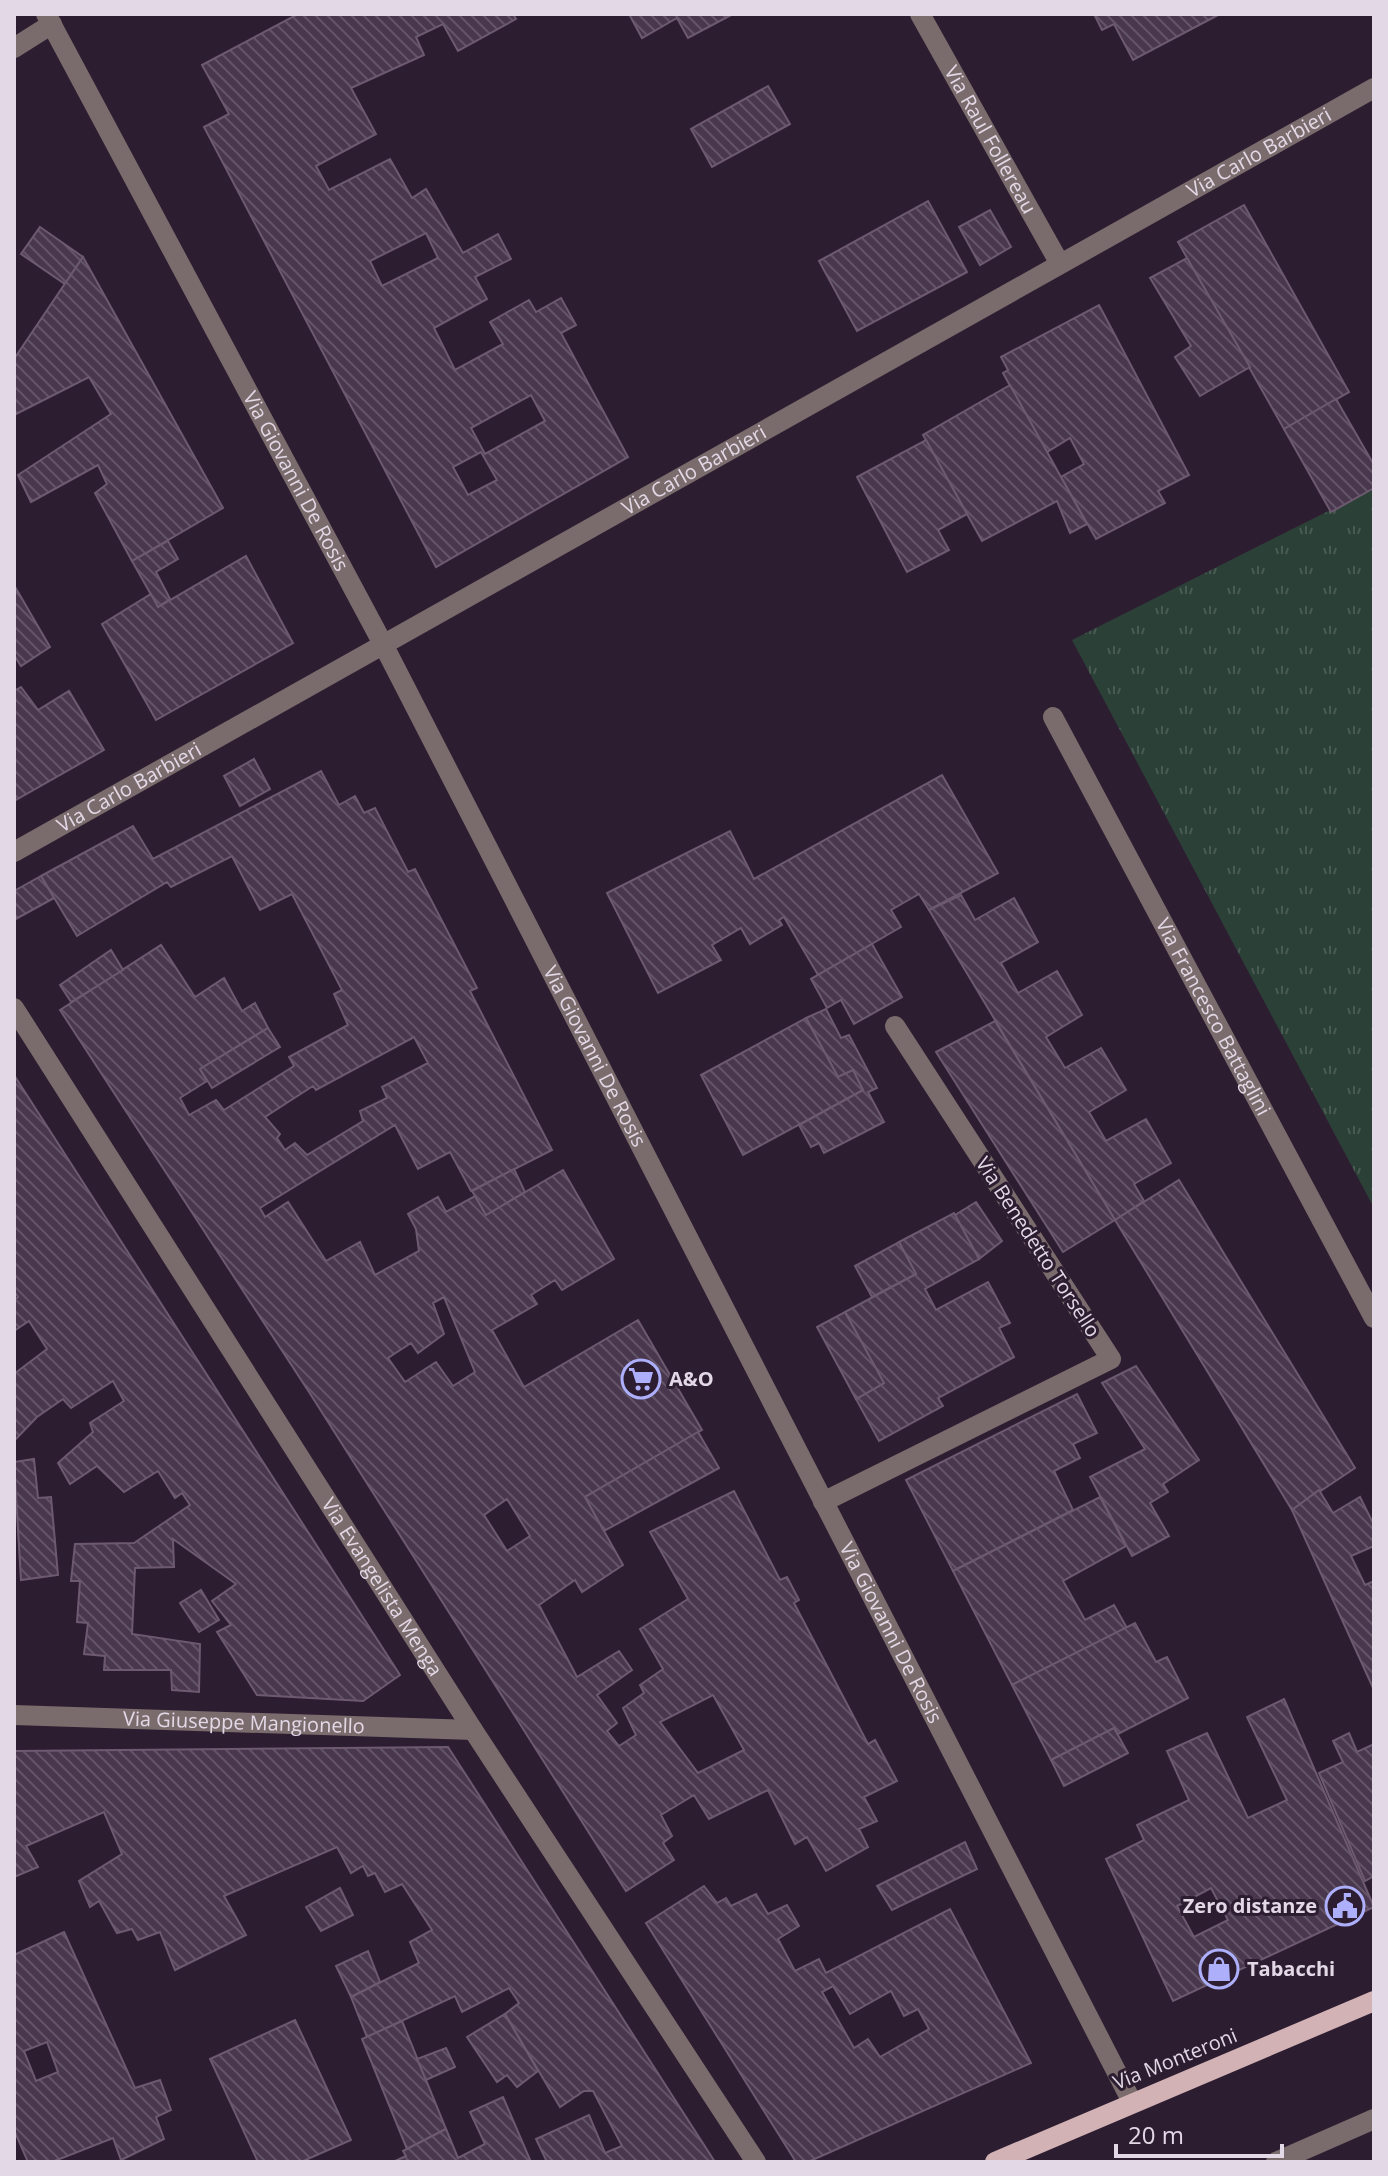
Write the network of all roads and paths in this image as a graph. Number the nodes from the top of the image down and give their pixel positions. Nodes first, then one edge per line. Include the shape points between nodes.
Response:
1 (920, 14) edge
2 (49, 19) edge
3 (14, 48) edge
4 (1374, 88) edge
5 (1060, 264) junction
6 (383, 644) junction
7 (1053, 717) dead end
8 (14, 852) edge
9 (14, 1008) edge
10 (895, 1026) dead end
11 (1374, 1318) edge
12 (823, 1502) junction
13 (14, 1715) edge
14 (473, 1730) junction
15 (1374, 2001) edge
16 (1132, 2102) junction
17 (1374, 2119) edge
18 (756, 2162) edge
19 (995, 2162) edge
20 (1276, 2162) edge

1 - 5 street, Via Raul Follereau
2 - 3 street
2 - 6 street, Via Giovanni De Rosis
4 - 5 street, Via Carlo Barbieri
5 - 6 street, Via Carlo Barbieri
6 - 8 street, Via Carlo Barbieri
6 - 12 street, Via Giovanni De Rosis
7 - 11 street, Via Francesco Battaglini
9 - 14 street, Via Evangelista Menga
10 - 12 street, Via Benedetto Torsello via 1111,1359
12 - 16 street, Via Giovanni De Rosis
13 - 14 street, Via Giuseppe Mangionello
14 - 18 street, Via Evangelista Menga
15 - 16 main road, Via Monteroni
16 - 19 main road, Via Monteroni
17 - 20 street

